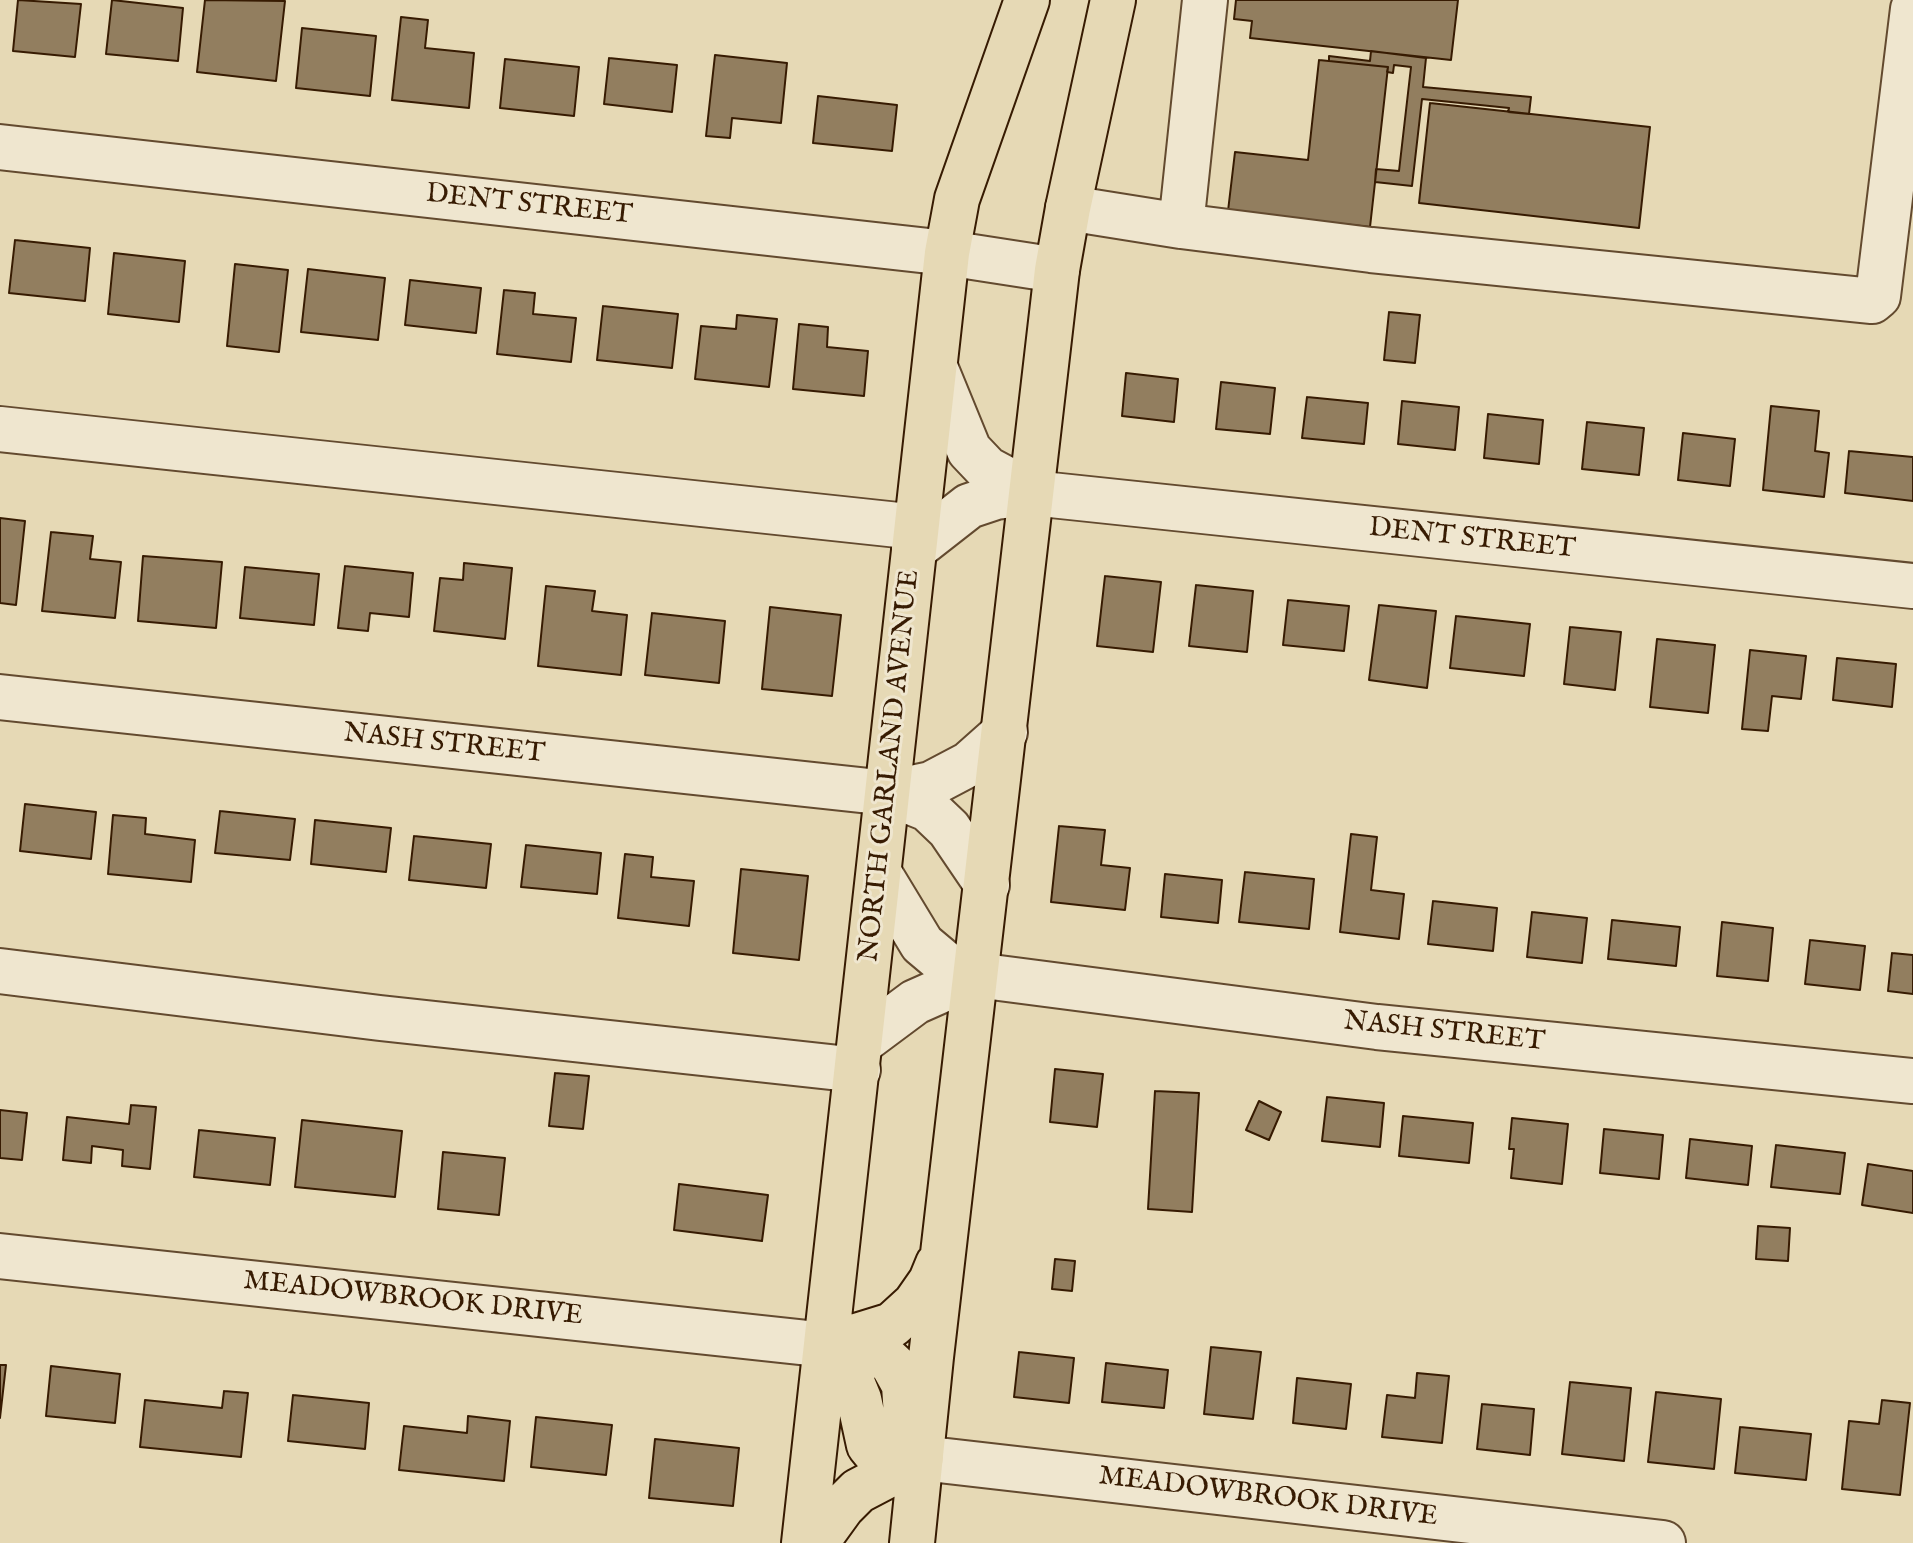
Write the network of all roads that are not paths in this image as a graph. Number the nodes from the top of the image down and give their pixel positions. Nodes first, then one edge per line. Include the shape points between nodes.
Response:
1 (1027, 0) edge
2 (1113, 0) edge
3 (1205, 0) edge
4 (1913, 9) edge
5 (0, 147) edge
6 (1068, 208) junction
7 (1181, 226) junction
8 (947, 253) junction
9 (1057, 270) junction
10 (935, 367) junction
11 (0, 429) edge
12 (1032, 493) junction
13 (916, 538) junction
14 (1913, 586) edge
15 (0, 697) edge
16 (1005, 732) junction
17 (888, 793) junction
18 (879, 873) junction
19 (987, 885) junction
20 (0, 971) edge
21 (976, 975) junction
22 (859, 1056) junction
23 (1913, 1081) edge
24 (943, 1249) junction
25 (0, 1256) edge
26 (827, 1345) junction
27 (921, 1458) junction
28 (804, 1543) edge
29 (816, 1543) edge
30 (912, 1543) edge
31 (1663, 1543) edge

1 - 8 main road, NORTH GARLAND AVENUE via 957,199
2 - 6 main road
3 - 7 street
4 - 7 street via 1878,296 1872,301
5 - 8 street, DENT STREET
6 - 7 street
6 - 9 main road
8 - 9 street, DENT STREET
8 - 10 main road, NORTH GARLAND AVENUE
9 - 12 main road
10 - 12 street, DENT STREET via 969,450 987,469
10 - 13 main road, NORTH GARLAND AVENUE
11 - 13 street
12 - 13 street, DENT STREET via 969,506
12 - 14 street, DENT STREET
12 - 16 main road
13 - 17 main road, NORTH GARLAND AVENUE
15 - 17 street, NASH STREET
16 - 17 street, NASH STREET via 944,778
16 - 19 main road
17 - 18 main road, NORTH GARLAND AVENUE
17 - 19 street, NASH STREET via 928,809 949,829
18 - 21 street, NASH STREET via 922,944 947,965
18 - 22 main road, NORTH GARLAND AVENUE
19 - 21 main road
20 - 22 street via 364,1016
21 - 22 street via 915,1002
21 - 23 street, NASH STREET via 1377,1027
21 - 24 main road
22 - 26 main road, NORTH GARLAND AVENUE
24 - 26 main road via 931,1281 892,1325
24 - 27 main road
25 - 26 street, MEADOWBROOK DRIVE
26 - 27 main road via 850,1377 869,1445 878,1456
26 - 28 main road, NORTH GARLAND AVENUE
27 - 29 main road via 858,1491
27 - 30 main road
27 - 31 street, MEADOWBROOK DRIVE

